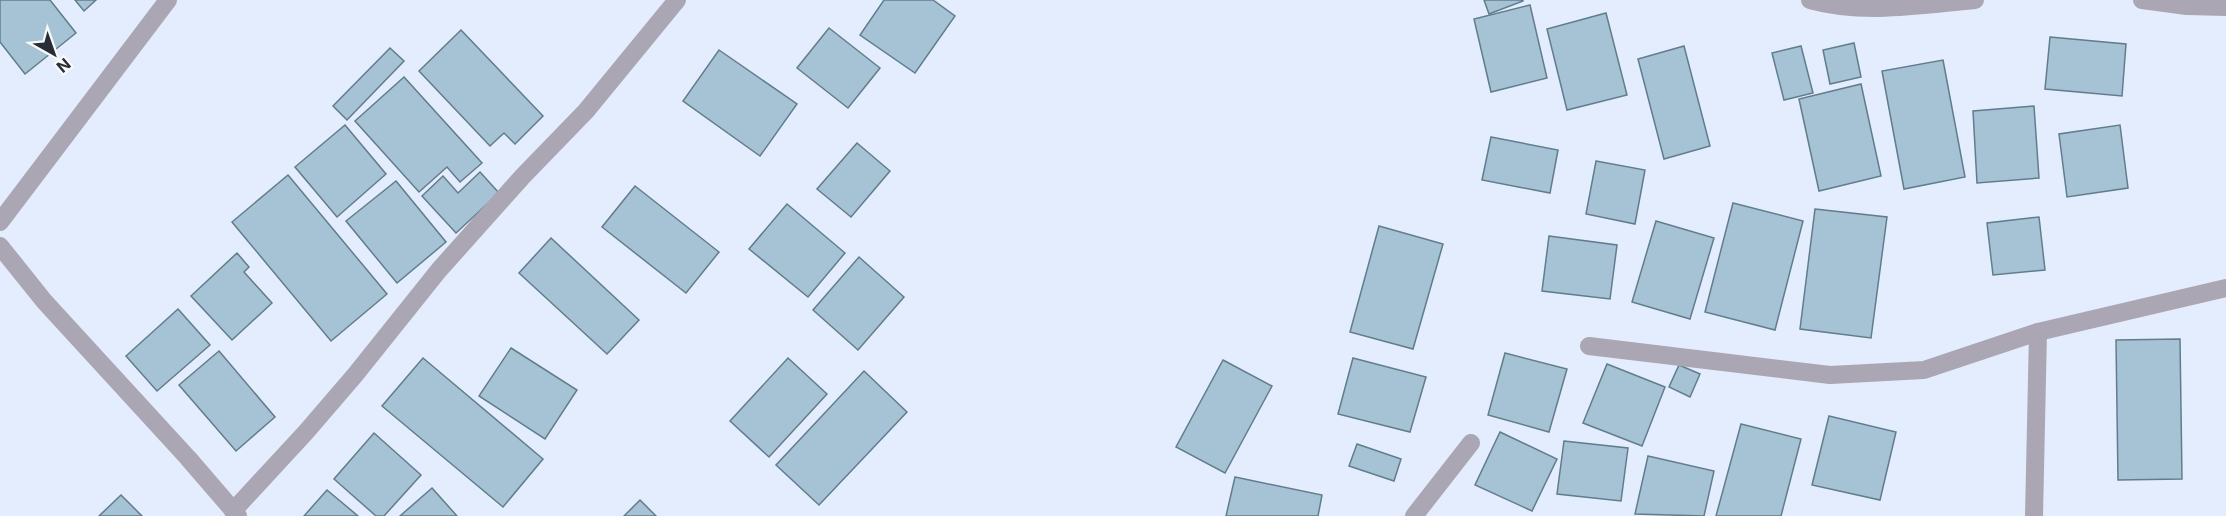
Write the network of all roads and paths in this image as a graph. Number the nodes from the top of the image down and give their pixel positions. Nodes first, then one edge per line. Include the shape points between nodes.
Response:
1 (168, 0) edge
2 (677, 0) edge
3 (1810, 0) edge
4 (1975, 0) edge
5 (2142, 0) edge
6 (2226, 7) edge
7 (0, 222) edge
8 (0, 246) edge
9 (2226, 288) edge
10 (2038, 332) junction
11 (1589, 346) dead end
12 (1471, 443) dead end
13 (235, 514) edge
14 (1414, 516) edge
15 (2034, 516) edge

1 - 7 street
2 - 13 street via 586,111 439,270
3 - 4 street via 1875,9
5 - 6 street
8 - 13 street via 44,301
9 - 10 street
10 - 11 street via 1924,370 1830,375
10 - 15 street
12 - 14 street

